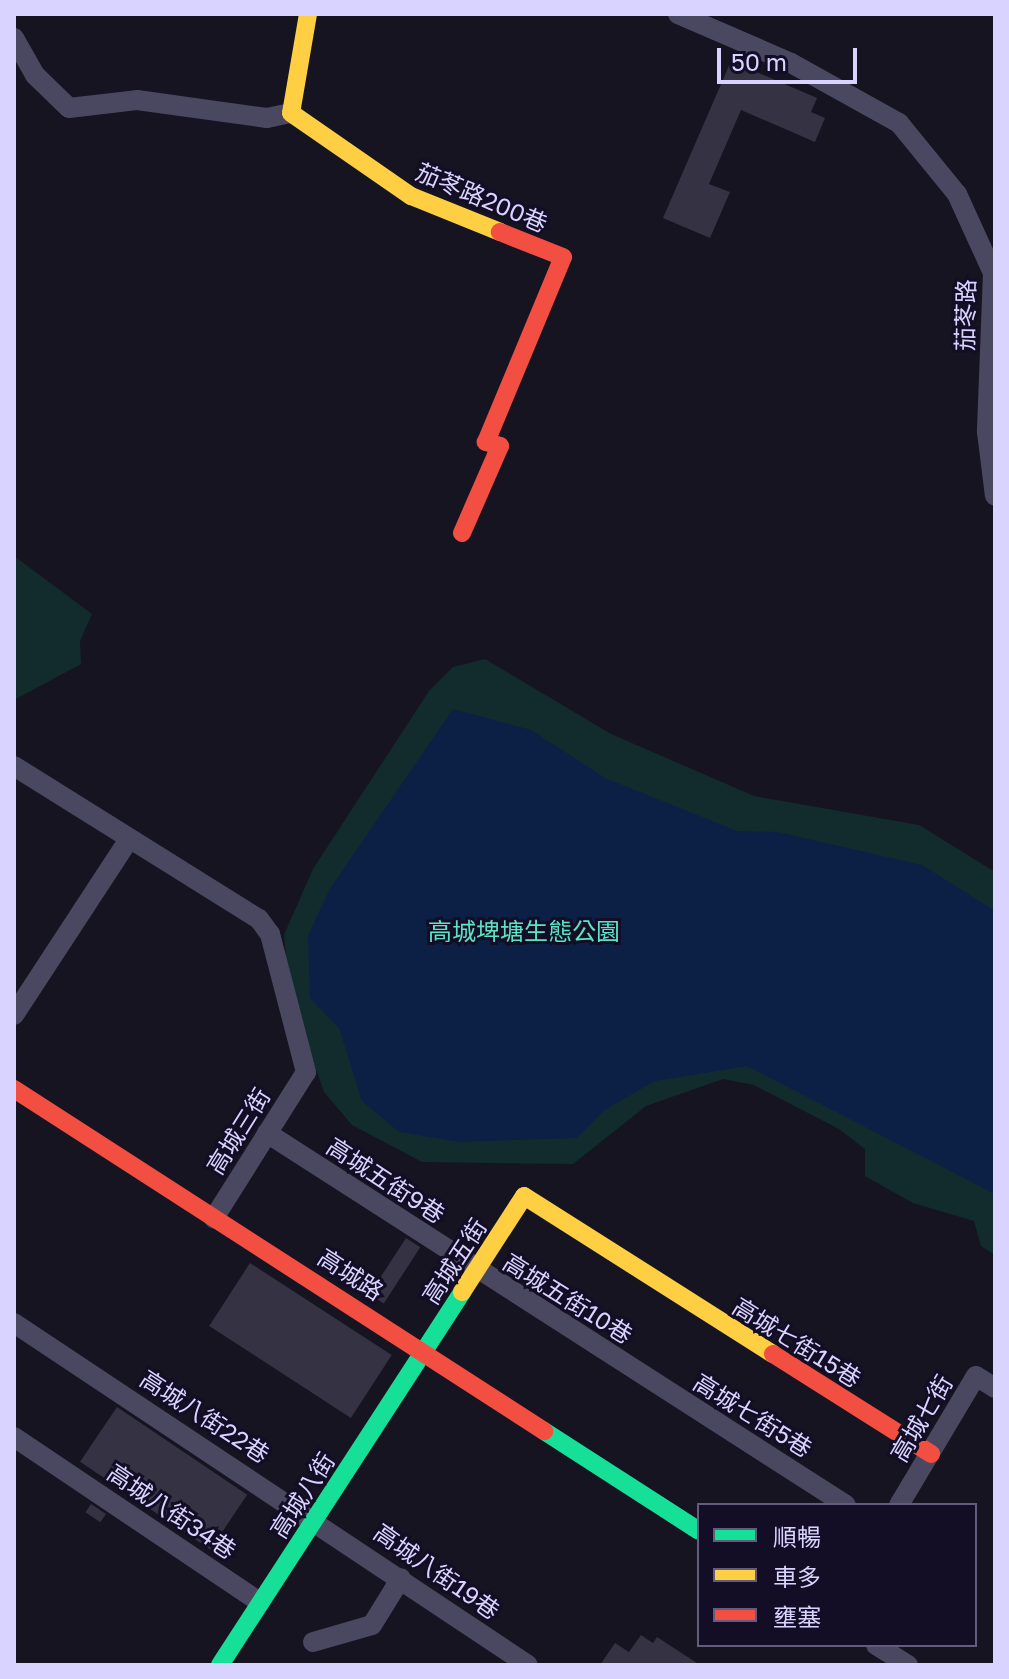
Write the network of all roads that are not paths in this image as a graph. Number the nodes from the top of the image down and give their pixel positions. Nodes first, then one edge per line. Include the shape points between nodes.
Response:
1 (308, 14) edge
2 (678, 14) edge
3 (14, 38) edge
4 (291, 113) junction
5 (995, 496) edge
6 (462, 533) dead end
7 (14, 766) edge
8 (129, 839) junction
9 (14, 1015) edge
10 (14, 1089) edge
11 (267, 1133) junction
12 (524, 1196) joint
13 (214, 1218) junction
14 (476, 1271) junction
15 (14, 1323) edge
16 (424, 1352) junction
17 (632, 1369) joint
18 (995, 1388) edge
19 (14, 1437) edge
20 (931, 1454) junction
21 (843, 1503) edge
22 (900, 1503) edge
23 (316, 1519) junction
24 (697, 1530) edge
25 (401, 1578) junction
26 (260, 1602) junction
27 (313, 1642) dead end
28 (879, 1647) edge
29 (220, 1665) edge
30 (528, 1665) edge
31 (908, 1665) edge

1 - 4 street
2 - 5 street, 茄苳路 via 791,63 899,123 957,194 993,273 987,432
3 - 4 street via 35,75 69,108 137,100 267,118
4 - 6 street, 茄苳路200巷 via 411,196 563,257 486,442 500,446
7 - 8 street
8 - 9 street
8 - 11 street, 高城三街 via 259,919 270,934 306,1072
10 - 13 street, 高城路
11 - 13 street, 高城三街
11 - 14 street, 高城五街9巷
12 - 14 street, 高城五街
12 - 20 street, 高城七街15巷
13 - 16 street, 高城路
14 - 16 street, 高城五街
14 - 17 street, 高城五街10巷
15 - 23 street, 高城八街22巷
16 - 23 street, 高城八街
16 - 24 street, 高城路
17 - 21 street, 高城七街5巷
18 - 20 street, 高城七街 via 976,1376
19 - 26 street, 高城八街34巷
20 - 22 street, 高城七街
23 - 25 street, 高城八街19巷
23 - 26 street, 高城八街
25 - 27 street via 372,1625
25 - 30 street, 高城八街19巷
26 - 29 street, 高城八街
28 - 31 street

